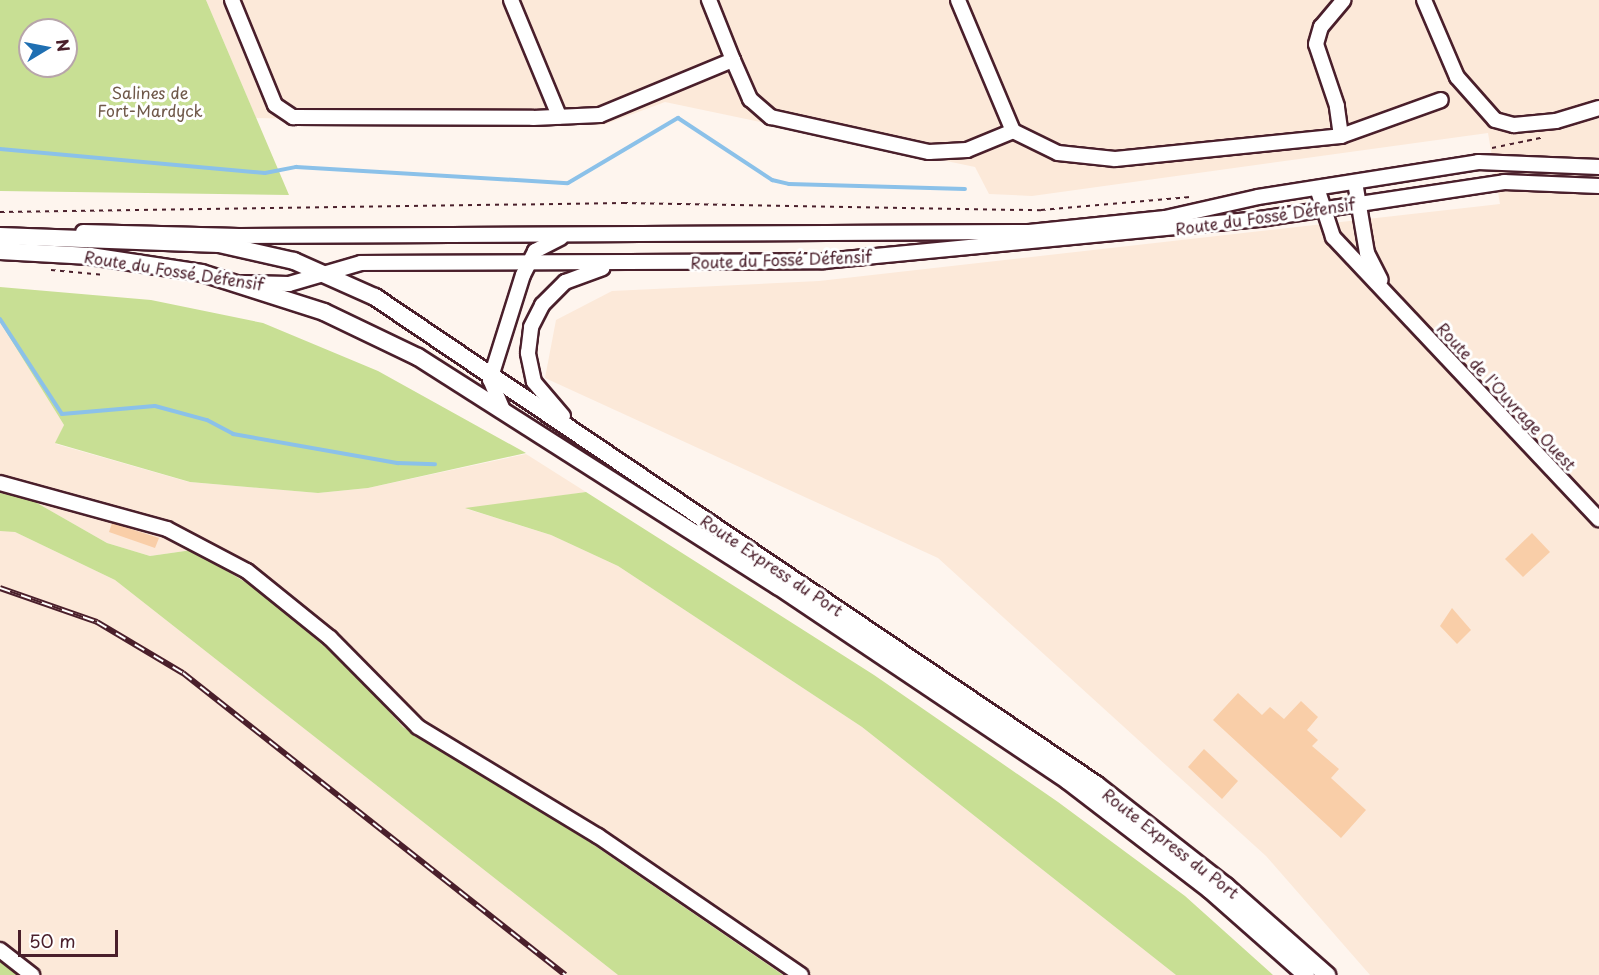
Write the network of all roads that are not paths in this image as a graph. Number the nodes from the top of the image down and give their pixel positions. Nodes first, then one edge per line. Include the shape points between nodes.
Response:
1 (232, 0) edge
2 (511, 0) edge
3 (709, 0) edge
4 (958, 0) edge
5 (1344, 0) edge
6 (1424, 0) edge
7 (733, 60) junction
8 (1441, 100) dead end
9 (1599, 108) edge
10 (559, 116) junction
11 (1013, 131) junction
12 (1341, 136) junction
13 (1599, 167) edge
14 (1355, 182) junction
15 (1599, 186) edge
16 (1317, 188) junction
17 (1359, 203) junction
18 (1321, 209) junction
19 (0, 235) edge
20 (583, 235) junction
21 (174, 239) joint
22 (0, 250) edge
23 (650, 262) junction
24 (528, 263) junction
25 (323, 272) junction
26 (237, 282) junction
27 (1392, 296) junction
28 (491, 376) junction
29 (504, 411) junction
30 (560, 418) junction
31 (0, 483) edge
32 (1599, 519) edge
33 (0, 950) edge
34 (32, 975) edge
35 (801, 975) edge
36 (1306, 975) edge
37 (1327, 975) edge

1 - 10 street via 275,105 293,117
2 - 10 street
3 - 7 street
4 - 11 street
5 - 12 street via 1321,27 1316,44 1337,106
6 - 9 street via 1457,77 1495,120 1514,125 1556,121
7 - 10 street via 600,115
7 - 11 street via 754,105 778,119 937,153 968,150
8 - 12 street
11 - 12 street via 1058,153 1104,160
13 - 14 street, Route du Fossé Défensif via 1486,161
14 - 16 street, Route du Fossé Défensif
14 - 17 street, Route de l'Ouvrage Ouest
15 - 17 street, Route du Fossé Défensif via 1504,182
16 - 18 street, Route de l'Ouvrage Ouest
16 - 20 street, Route du Fossé Défensif via 1166,218 1029,232
17 - 18 street, Route du Fossé Défensif
17 - 27 street, Route de l'Ouvrage Ouest via 1369,260
18 - 23 street, Route du Fossé Défensif via 823,261
18 - 27 street, Route de l'Ouvrage Ouest via 1333,237
19 - 20 street, Route du Fossé Défensif
19 - 21 main road, Route du Fossé Défensif
20 - 24 street via 544,244
21 - 25 main road, Route Express du Port via 261,253
22 - 26 main road, Route du Fossé Défensif via 147,263
23 - 24 street, Route du Fossé Défensif
23 - 30 street via 584,273 553,292 538,312 528,345 532,376
24 - 25 street, Route du Fossé Défensif via 361,263
24 - 28 street
25 - 26 street, Route du Fossé Défensif via 282,284
25 - 28 main road, Route Express du Port via 394,309
26 - 29 main road, Route Express du Port via 378,336
27 - 32 street, Route de l'Ouvrage Ouest
28 - 29 street via 491,391
28 - 30 main road, Route Express du Port
29 - 36 main road, Route Express du Port via 638,501 778,586 1068,781 1210,890
30 - 37 main road, Route Express du Port via 1097,785 1227,886
31 - 35 street via 167,529 247,571 330,638 418,727 598,836
33 - 34 street

